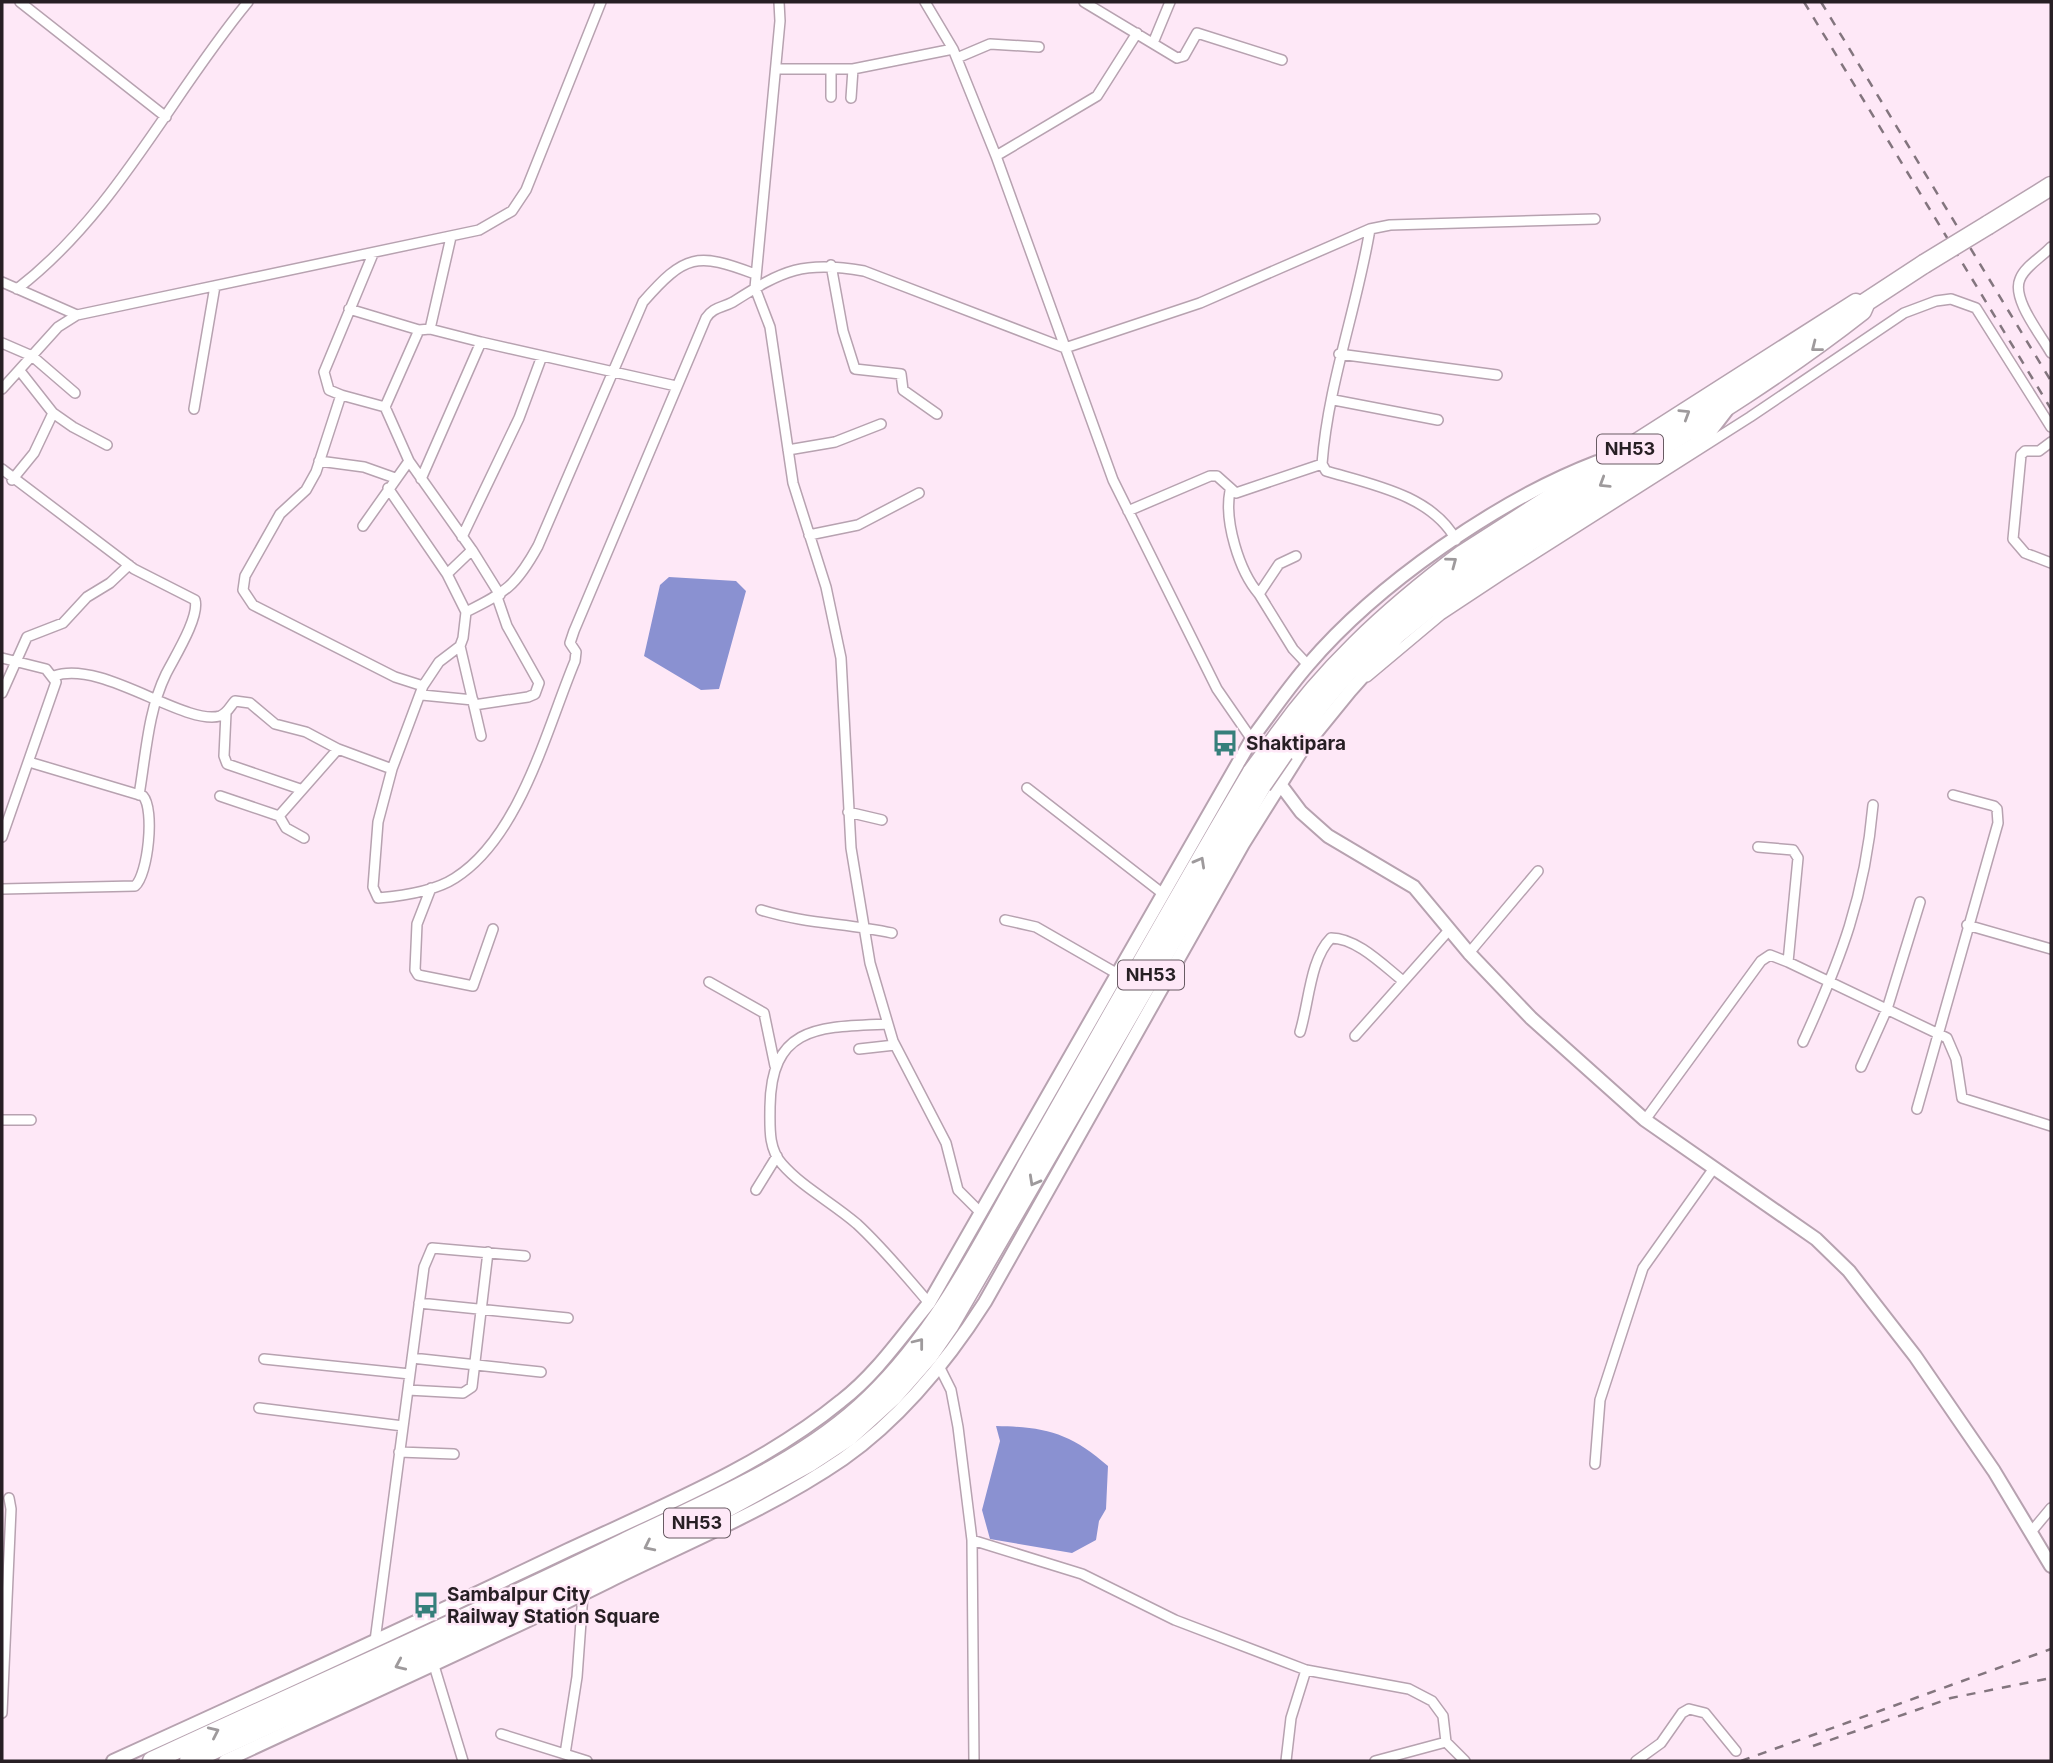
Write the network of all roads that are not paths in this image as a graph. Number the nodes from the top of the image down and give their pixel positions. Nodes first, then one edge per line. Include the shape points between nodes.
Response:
1 (20, 2) edge
2 (248, 2) edge
3 (601, 2) edge
4 (779, 2) edge
5 (925, 2) edge
6 (1084, 2) edge
7 (1170, 2) edge
8 (1137, 33) junction
9 (1153, 43) junction
10 (1039, 47) dead end
11 (955, 54) junction
12 (1282, 60) dead end
13 (776, 69) junction
14 (831, 69) junction
15 (853, 69) junction
16 (831, 97) dead end
17 (851, 98) dead end
18 (166, 117) junction
19 (996, 156) junction
20 (2051, 186) edge
21 (1595, 219) dead end
22 (1370, 229) junction
23 (451, 237) junction
24 (2051, 247) edge
25 (373, 254) junction
26 (831, 265) junction
27 (755, 274) junction
28 (2, 282) edge
29 (215, 286) junction
30 (755, 288) junction
31 (17, 289) junction
32 (1866, 302) junction
33 (349, 309) junction
34 (77, 315) junction
35 (430, 329) junction
36 (419, 330) junction
37 (481, 342) junction
38 (2, 343) edge
39 (1065, 348) junction
40 (1339, 354) junction
41 (2051, 354) edge
42 (32, 356) junction
43 (542, 356) junction
44 (20, 371) junction
45 (610, 371) junction
46 (1497, 375) dead end
47 (676, 386) junction
48 (2, 389) edge
49 (75, 393) dead end
50 (341, 395) junction
51 (1334, 400) junction
52 (1730, 405) junction
53 (385, 407) junction
54 (194, 409) dead end
55 (53, 413) junction
56 (937, 414) dead end
57 (1438, 420) dead end
58 (881, 424) dead end
59 (2051, 427) edge
60 (2051, 442) edge
61 (107, 445) dead end
62 (788, 450) junction
63 (1627, 451) junction
64 (320, 461) junction
65 (409, 461) junction
66 (1322, 464) junction
67 (2, 469) edge
68 (395, 478) junction
69 (421, 479) junction
70 (12, 480) junction
71 (388, 488) junction
72 (1230, 491) junction
73 (919, 493) dead end
74 (1128, 511) junction
75 (363, 526) dead end
76 (809, 535) junction
77 (462, 537) junction
78 (1456, 540) junction
79 (472, 550) junction
80 (1296, 556) dead end
81 (2051, 563) edge
82 (128, 565) junction
83 (447, 574) junction
84 (1259, 594) junction
85 (498, 596) junction
86 (1404, 610) junction
87 (466, 612) junction
88 (460, 646) junction
89 (2, 658) edge
90 (18, 662) junction
91 (1308, 665) junction
92 (54, 676) junction
93 (1359, 680) junction
94 (423, 690) junction
95 (2, 694) edge
96 (155, 698) junction
97 (473, 702) junction
98 (226, 713) junction
99 (481, 736) dead end
100 (1253, 737) junction
101 (338, 749) junction
102 (29, 762) junction
103 (392, 769) junction
104 (1280, 784) junction
105 (1027, 788) dead end
106 (300, 789) junction
107 (139, 795) junction
108 (1953, 795) dead end
109 (220, 796) dead end
110 (1873, 804) dead end
111 (848, 812) junction
112 (279, 816) junction
113 (882, 820) dead end
114 (2, 837) edge
115 (304, 838) dead end
116 (1758, 847) dead end
117 (1538, 871) dead end
118 (431, 888) junction
119 (2, 889) edge
120 (1162, 893) junction
121 (1920, 902) dead end
122 (761, 910) dead end
123 (1005, 920) dead end
124 (1967, 925) junction
125 (864, 927) junction
126 (493, 929) dead end
127 (1450, 929) junction
128 (892, 933) dead end
129 (2051, 949) edge
130 (1469, 953) junction
131 (1788, 962) junction
132 (1116, 973) junction
133 (1403, 981) junction
134 (709, 982) dead end
135 (1830, 982) junction
136 (1887, 1009) junction
137 (888, 1024) junction
138 (1300, 1032) dead end
139 (1937, 1032) junction
140 (1355, 1036) dead end
141 (1803, 1042) dead end
142 (895, 1045) junction
143 (859, 1049) dead end
144 (775, 1066) junction
145 (1861, 1067) dead end
146 (1917, 1109) dead end
147 (2, 1120) edge
148 (31, 1120) dead end
149 (1645, 1120) junction
150 (2051, 1126) edge
151 (777, 1156) junction
152 (1714, 1168) junction
153 (756, 1190) dead end
154 (981, 1213) junction
155 (488, 1252) junction
156 (526, 1256) dead end
157 (419, 1303) junction
158 (929, 1303) junction
159 (481, 1309) junction
160 (568, 1318) dead end
161 (412, 1358) junction
162 (264, 1359) dead end
163 (476, 1365) junction
164 (939, 1366) junction
165 (541, 1372) dead end
166 (410, 1374) junction
167 (408, 1390) junction
168 (259, 1408) dead end
169 (403, 1426) junction
170 (400, 1452) junction
171 (454, 1454) dead end
172 (1595, 1464) dead end
173 (9, 1498) dead end
174 (2051, 1508) edge
175 (2031, 1532) junction
176 (972, 1540) junction
177 (2051, 1566) edge
178 (583, 1594) junction
179 (375, 1641) junction
180 (426, 1644) junction
181 (1306, 1670) junction
182 (2, 1713) edge
183 (501, 1734) dead end
184 (1446, 1742) junction
185 (1736, 1752) dead end
186 (565, 1754) junction
187 (113, 1761) edge
188 (152, 1761) edge
189 (189, 1761) edge
190 (225, 1761) edge
191 (463, 1761) edge
192 (587, 1761) edge
193 (974, 1761) edge
194 (1286, 1761) edge
195 (1375, 1761) edge
196 (1465, 1761) edge
197 (1636, 1761) edge

1 - 18 street
2 - 18 street
3 - 23 street via 526,190 512,211 479,230
4 - 13 street
5 - 11 street
6 - 8 street
7 - 9 street
8 - 9 street
8 - 19 street via 1097,96
9 - 12 street via 1182,58 1193,35 1205,33
10 - 11 street via 990,44
11 - 15 street
11 - 19 street
13 - 14 street
13 - 27 street
14 - 15 street
14 - 16 street
15 - 17 street
18 - 31 street via 53,261
19 - 39 street
20 - 32 highway, NH53, bridge
21 - 22 street
22 - 39 street via 1200,303
22 - 40 street via 1361,282
23 - 25 street
23 - 35 street
24 - 41 street via 2021,275 2018,290
25 - 29 street
25 - 33 street
26 - 30 street via 797,267
26 - 39 street via 864,271
26 - 56 street via 855,369 901,374 903,390
27 - 30 street
27 - 45 street via 714,259 695,260 662,279 643,302
28 - 31 street
29 - 34 street
29 - 54 street
30 - 47 street via 710,312
30 - 62 street via 770,327
31 - 34 street
32 -> 52 highway, NH53 via 1810,352
63 -> 32 highway, NH53 via 1856,303
33 - 36 street
33 - 50 street via 324,372 329,390
34 - 42 street via 58,327
35 - 36 street
35 - 37 street
36 - 53 street
37 - 43 street
37 - 69 street
38 - 42 street
39 - 74 street
40 - 46 street
40 - 51 street
42 - 44 street
42 - 49 street
43 - 45 street
43 - 77 street via 514,430
44 - 48 street
44 - 55 street
45 - 47 street
45 - 85 street via 538,546 520,578
47 - 118 street via 574,631 575,661 524,787 480,857 455,878
50 - 53 street
50 - 64 street
51 - 57 street
51 - 66 street
52 -> 86 highway, NH53
52 - 93 main road via 1709,433 1694,444 1429,612
53 - 65 street
55 - 61 street
55 - 70 street via 34,453
58 - 62 street via 835,442
59 - 93 street via 1976,308 1951,299 1936,301 1904,313 1503,574 1441,615 1371,675
60 - 81 street via 2021,455 2013,540 2025,553
62 - 76 street
63 - 78 main road via 1536,489
86 -> 63 highway, NH53 via 1463,554
64 - 68 street via 364,467
64 - 94 street via 306,490 280,514 245,576 245,597 316,639
65 - 68 street
65 - 69 street
66 - 72 street via 1243,492
66 - 78 street via 1326,471 1422,505 1448,525
67 - 70 street
68 - 71 street
69 - 77 street
70 - 82 street
71 - 75 street
71 - 83 street
72 - 74 street via 1217,476 1210,476
72 - 84 street via 1228,505 1242,564 1248,582
73 - 76 street via 858,525
74 - 100 street via 1217,689
76 - 111 street via 841,658
77 - 79 street
78 - 91 main road via 1379,596
79 - 83 street
79 - 85 street
80 - 84 street via 1279,564
82 - 90 street via 63,623 27,637
82 - 96 street via 196,604
83 - 87 street
84 - 91 street
85 - 87 street
85 - 97 street via 507,626 539,683 535,694 528,697
86 - 180 highway, NH53, bridge via 1340,679 1270,772 1061,1119 949,1326 893,1396 848,1437 703,1521
87 - 88 street
88 - 94 street via 439,662
88 - 97 street
89 - 90 street
90 - 92 street via 46,669
90 - 95 street
91 - 100 main road
92 - 96 street via 79,674
92 - 102 street via 56,690
93 - 104 main road
94 - 97 street
94 - 103 street
96 - 98 street via 213,717
96 - 107 street
97 - 99 street
98 - 101 street via 235,701 246,702 275,724 306,732
98 - 106 street via 227,764
100 - 104 street
100 - 120 main road
101 - 103 street
101 - 106 street
102 - 107 street
102 - 114 street
103 - 118 street via 377,822 373,891 380,898
104 - 127 main road via 1301,813 1328,836 1414,887
104 - 164 main road via 985,1302
105 - 120 street
106 - 112 street
107 - 119 street via 148,801 150,819 141,878 135,886
108 - 124 street via 1997,809 1998,823
109 - 112 street
110 - 135 street via 1860,899
111 - 113 street
111 - 125 street
112 - 115 street via 286,828
116 - 131 street via 1793,850 1798,858
117 - 130 street
118 - 126 street via 417,924 418,975 473,986
120 - 132 main road
121 - 136 street
122 - 125 street via 819,925
123 - 132 street via 1037,927
124 - 129 street
124 - 139 street
125 - 128 street
125 - 137 street
127 - 130 main road
127 - 133 street
130 - 149 main road via 1531,1018
131 - 135 street
131 - 149 street via 1770,955 1761,961
132 - 154 main road
133 - 138 street via 1369,954 1331,939 1315,964
133 - 140 street
134 - 144 street via 764,1013
135 - 136 street
135 - 141 street
136 - 139 street
136 - 145 street
137 - 142 street
137 - 144 street via 820,1027 786,1047
139 - 146 street
139 - 150 street via 1954,1051 1962,1098
142 - 143 street
142 - 154 street via 946,1143 958,1190
144 - 151 street via 770,1084 770,1129
147 - 148 street
149 - 152 main road
151 - 153 street
151 - 158 street via 856,1224
152 - 172 street via 1643,1268 1600,1400
152 - 175 main road via 1816,1239 1849,1271 1915,1356
154 - 158 main road
155 - 156 street
155 - 157 street via 432,1248
155 - 159 street
157 - 159 street
157 - 161 street
158 - 180 main road via 877,1367 842,1401 799,1432
159 - 160 street
159 - 163 street
161 - 163 street
161 - 166 street
162 - 166 street
163 - 165 street
163 - 167 street via 468,1391
164 - 176 street via 951,1390
164 - 178 main road via 881,1427 797,1489
166 - 167 street
167 - 169 street
168 - 169 street
169 - 170 street
170 - 171 street
170 - 179 street
173 - 182 street
174 - 175 street
175 - 177 main road
176 - 181 street via 1082,1574 1175,1620
176 - 193 street
178 - 180 main road
178 - 186 street
179 - 180 main road
179 - 187 main road
188 -> 180 highway, NH53
180 -> 189 highway, NH53
180 - 190 main road
180 - 191 street
181 - 184 street via 1423,1695 1444,1716
181 - 194 street via 1291,1718
183 - 186 street
184 - 195 street
184 - 196 street
185 - 197 street via 1705,1713 1689,1709 1661,1743
186 - 192 street

